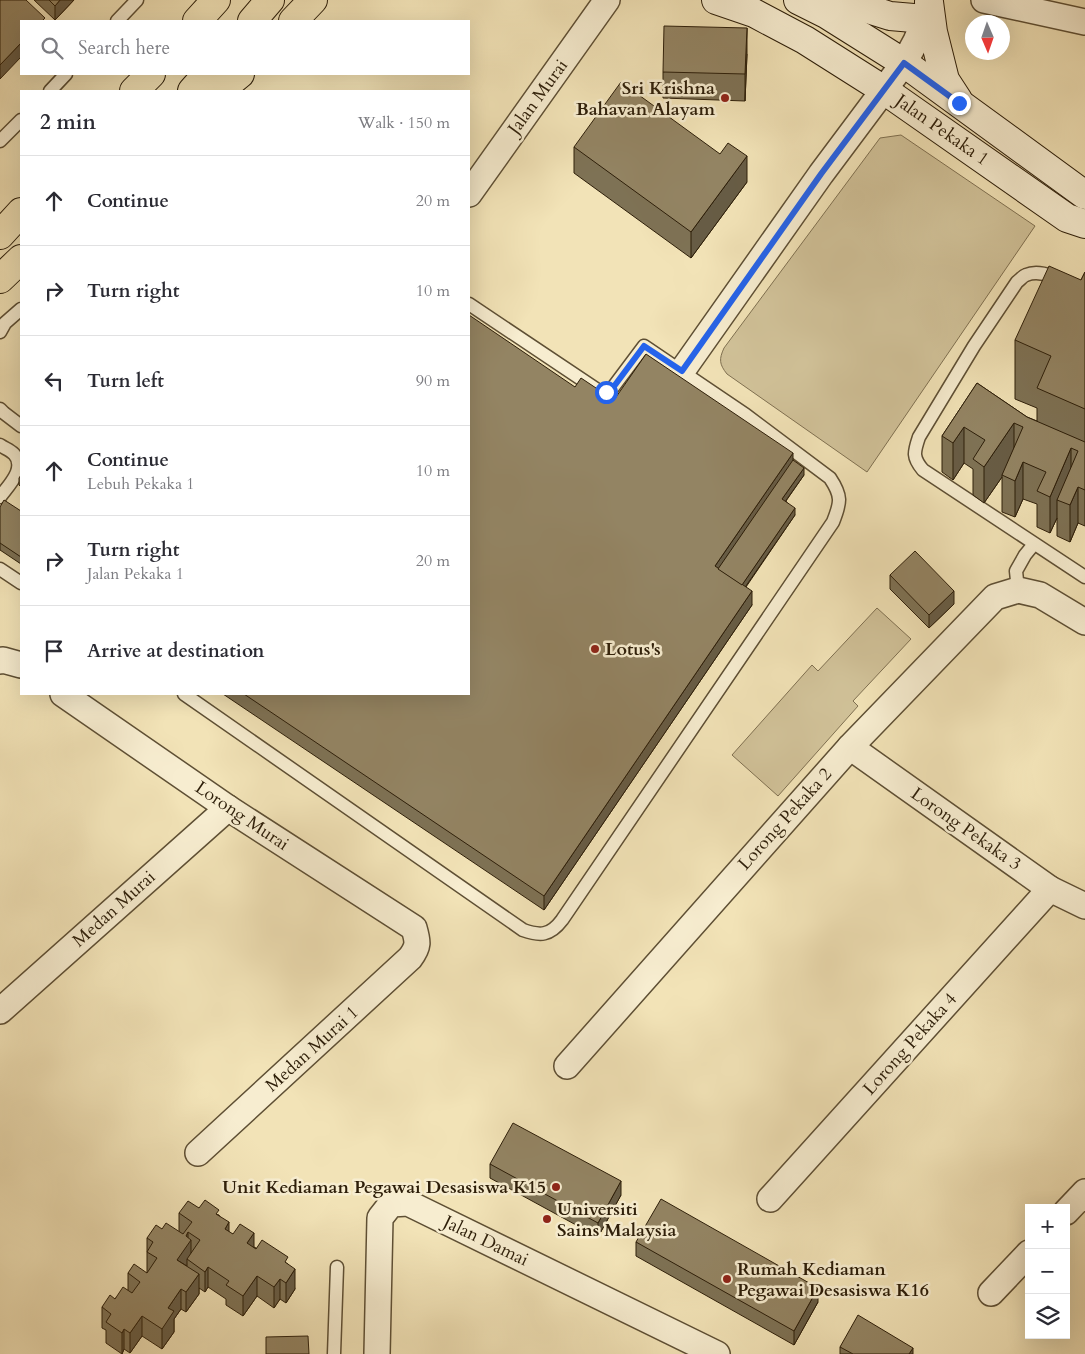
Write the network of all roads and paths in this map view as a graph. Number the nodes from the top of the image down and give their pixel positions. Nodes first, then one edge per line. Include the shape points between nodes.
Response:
1 (137, 0) edge
2 (216, 0) edge
3 (270, 0) edge
4 (314, 0) edge
5 (607, 0) edge
6 (716, 0) edge
7 (834, 0) edge
8 (984, 0) edge
9 (809, 1) edge
10 (928, 7) edge
11 (117, 20) edge
12 (198, 20) edge
13 (253, 20) edge
14 (294, 20) edge
15 (1085, 22) edge
16 (904, 63) junction
17 (65, 75) edge
18 (150, 75) edge
19 (206, 75) edge
20 (239, 75) edge
21 (51, 90) edge
22 (135, 90) edge
23 (193, 90) edge
24 (217, 90) edge
25 (884, 90) junction
26 (959, 103) junction
27 (20, 121) edge
28 (0, 140) edge
29 (470, 193) edge
30 (1085, 195) edge
31 (20, 213) edge
32 (1085, 224) edge
33 (0, 235) edge
34 (20, 261) edge
35 (0, 280) edge
36 (1085, 293) edge
37 (470, 305) edge
38 (20, 310) edge
39 (0, 332) edge
40 (682, 371) junction
41 (0, 409) edge
42 (20, 425) edge
43 (0, 445) edge
44 (0, 498) edge
45 (1034, 544) junction
46 (0, 569) edge
47 (1085, 577) edge
48 (20, 582) edge
49 (1018, 590) junction
50 (1085, 622) edge
51 (64, 695) edge
52 (185, 695) edge
53 (850, 747) junction
54 (228, 808) junction
55 (1050, 889) junction
56 (1085, 906) edge
57 (418, 940) joint
58 (0, 1011) edge
59 (567, 1066) dead end
60 (198, 1153) dead end
61 (1085, 1192) edge
62 (770, 1199) dead end
63 (1070, 1208) edge
64 (1025, 1256) edge
65 (337, 1266) dead end
66 (991, 1293) dead end
67 (334, 1354) edge
68 (377, 1354) edge
69 (717, 1354) edge

1 - 11 lane
2 - 12 main road
3 - 13 main road
4 - 14 main road
5 - 29 street, Jalan Murai
6 - 25 main road, Jalan Pekaka 1 via 754,13 805,40
7 - 10 main road via 890,16
8 - 15 street
9 - 16 main road, Jalan Pekaka 1
10 - 16 street
10 - 26 main road via 945,80
16 - 25 street
16 - 26 main road, Jalan Pekaka 1
17 - 21 lane
18 - 22 main road
19 - 23 main road
20 - 24 main road
25 - 32 main road, Jalan Pekaka 1 via 1067,218
25 - 40 street
26 - 30 main road, Jalan Pekaka 1
27 - 28 lane
31 - 33 main road
34 - 35 main road
36 - 45 lane via 1037,272 1017,282 974,346 914,450 916,461 923,470
37 - 40 lane via 599,391 611,390 644,346
38 - 39 lane
40 - 52 lane via 830,478 838,491 839,508 833,522 557,927 536,935 523,930
41 - 42 lane
43 - 44 lane via 14,454 18,467
45 - 47 lane
45 - 49 lane via 1016,571
46 - 48 lane
49 - 50 street via 1040,595
49 - 53 street, Lorong Pekaka 2 via 995,597
51 - 54 street, Lorong Murai
53 - 55 street, Lorong Pekaka 3
53 - 59 street, Lorong Pekaka 2
54 - 57 street, Lorong Murai via 414,928
54 - 58 street, Medan Murai
55 - 56 street, Lorong Pekaka 3
55 - 62 street, Lorong Pekaka 4
57 - 60 street, Medan Murai 1 via 417,949 410,958
61 - 63 street
64 - 66 street
65 - 67 lane
68 - 69 street, Jalan Damai via 380,1218 391,1204 408,1203

